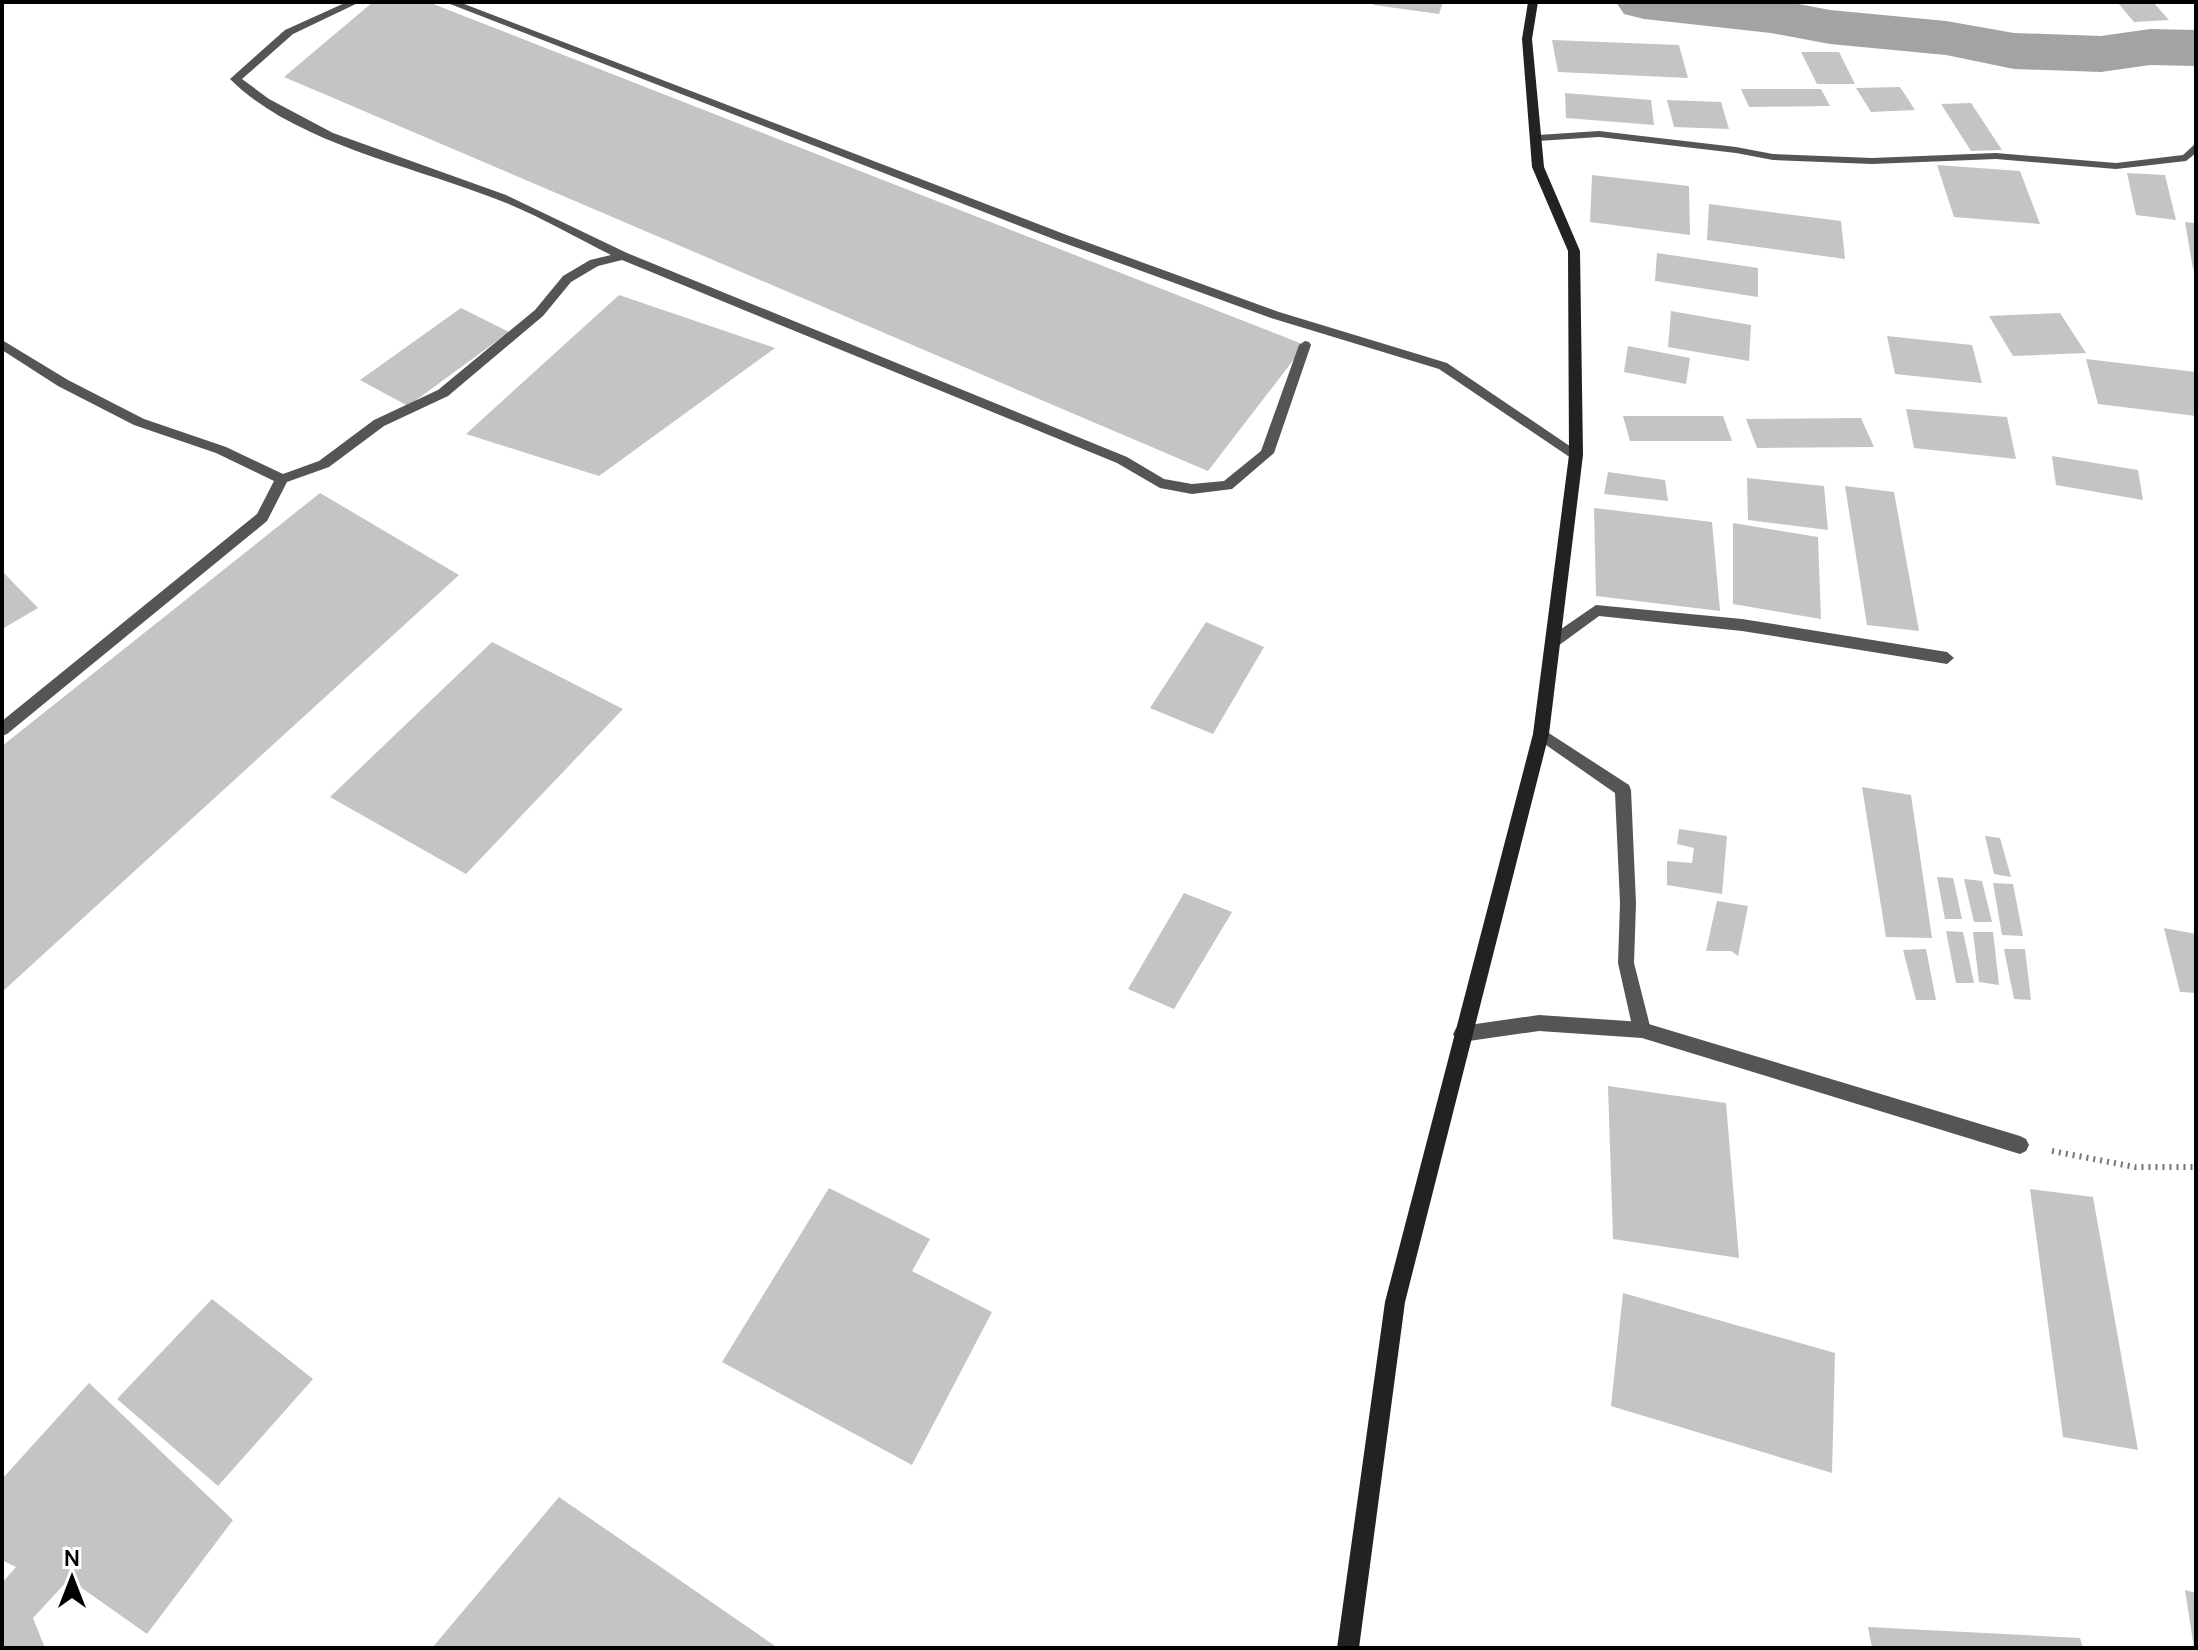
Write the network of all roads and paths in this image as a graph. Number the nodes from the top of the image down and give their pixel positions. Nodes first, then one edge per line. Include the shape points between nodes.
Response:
1 (355, 2) edge
2 (450, 2) edge
3 (1533, 2) edge
4 (1538, 138) junction
5 (2196, 146) edge
6 (623, 256) junction
7 (2, 344) edge
8 (1305, 345) dead end
9 (1576, 455) junction
10 (282, 479) junction
11 (1553, 642) junction
12 (1947, 658) dead end
13 (2, 730) edge
14 (1541, 734) junction
15 (1642, 1030) junction
16 (1462, 1034) junction
17 (2020, 1145) joint
18 (2196, 1167) edge
19 (1348, 1648) edge

1 - 6 street via 289,32 235,79 266,105 348,144 502,198
2 - 9 street via 1060,237 1275,315 1443,366
3 - 4 main road via 1527,39
4 - 5 street via 1599,134 1773,157 1872,161 1996,156 2116,166 2186,158
4 - 9 main road via 1538,167 1574,251
6 - 8 street via 1122,460 1160,483 1192,489 1227,486 1267,453
6 - 10 street via 594,263 567,279 539,313 443,393 379,423 324,464
7 - 10 street via 139,422 221,450
9 - 11 main road
10 - 13 street via 262,517
11 - 12 street via 1596,610 1742,625
11 - 14 main road
14 - 15 street via 1623,790 1626,963
14 - 16 main road
15 - 16 street via 1539,1023
15 - 17 street
16 - 19 main road via 1395,1302
17 - 18 path via 2135,1167

